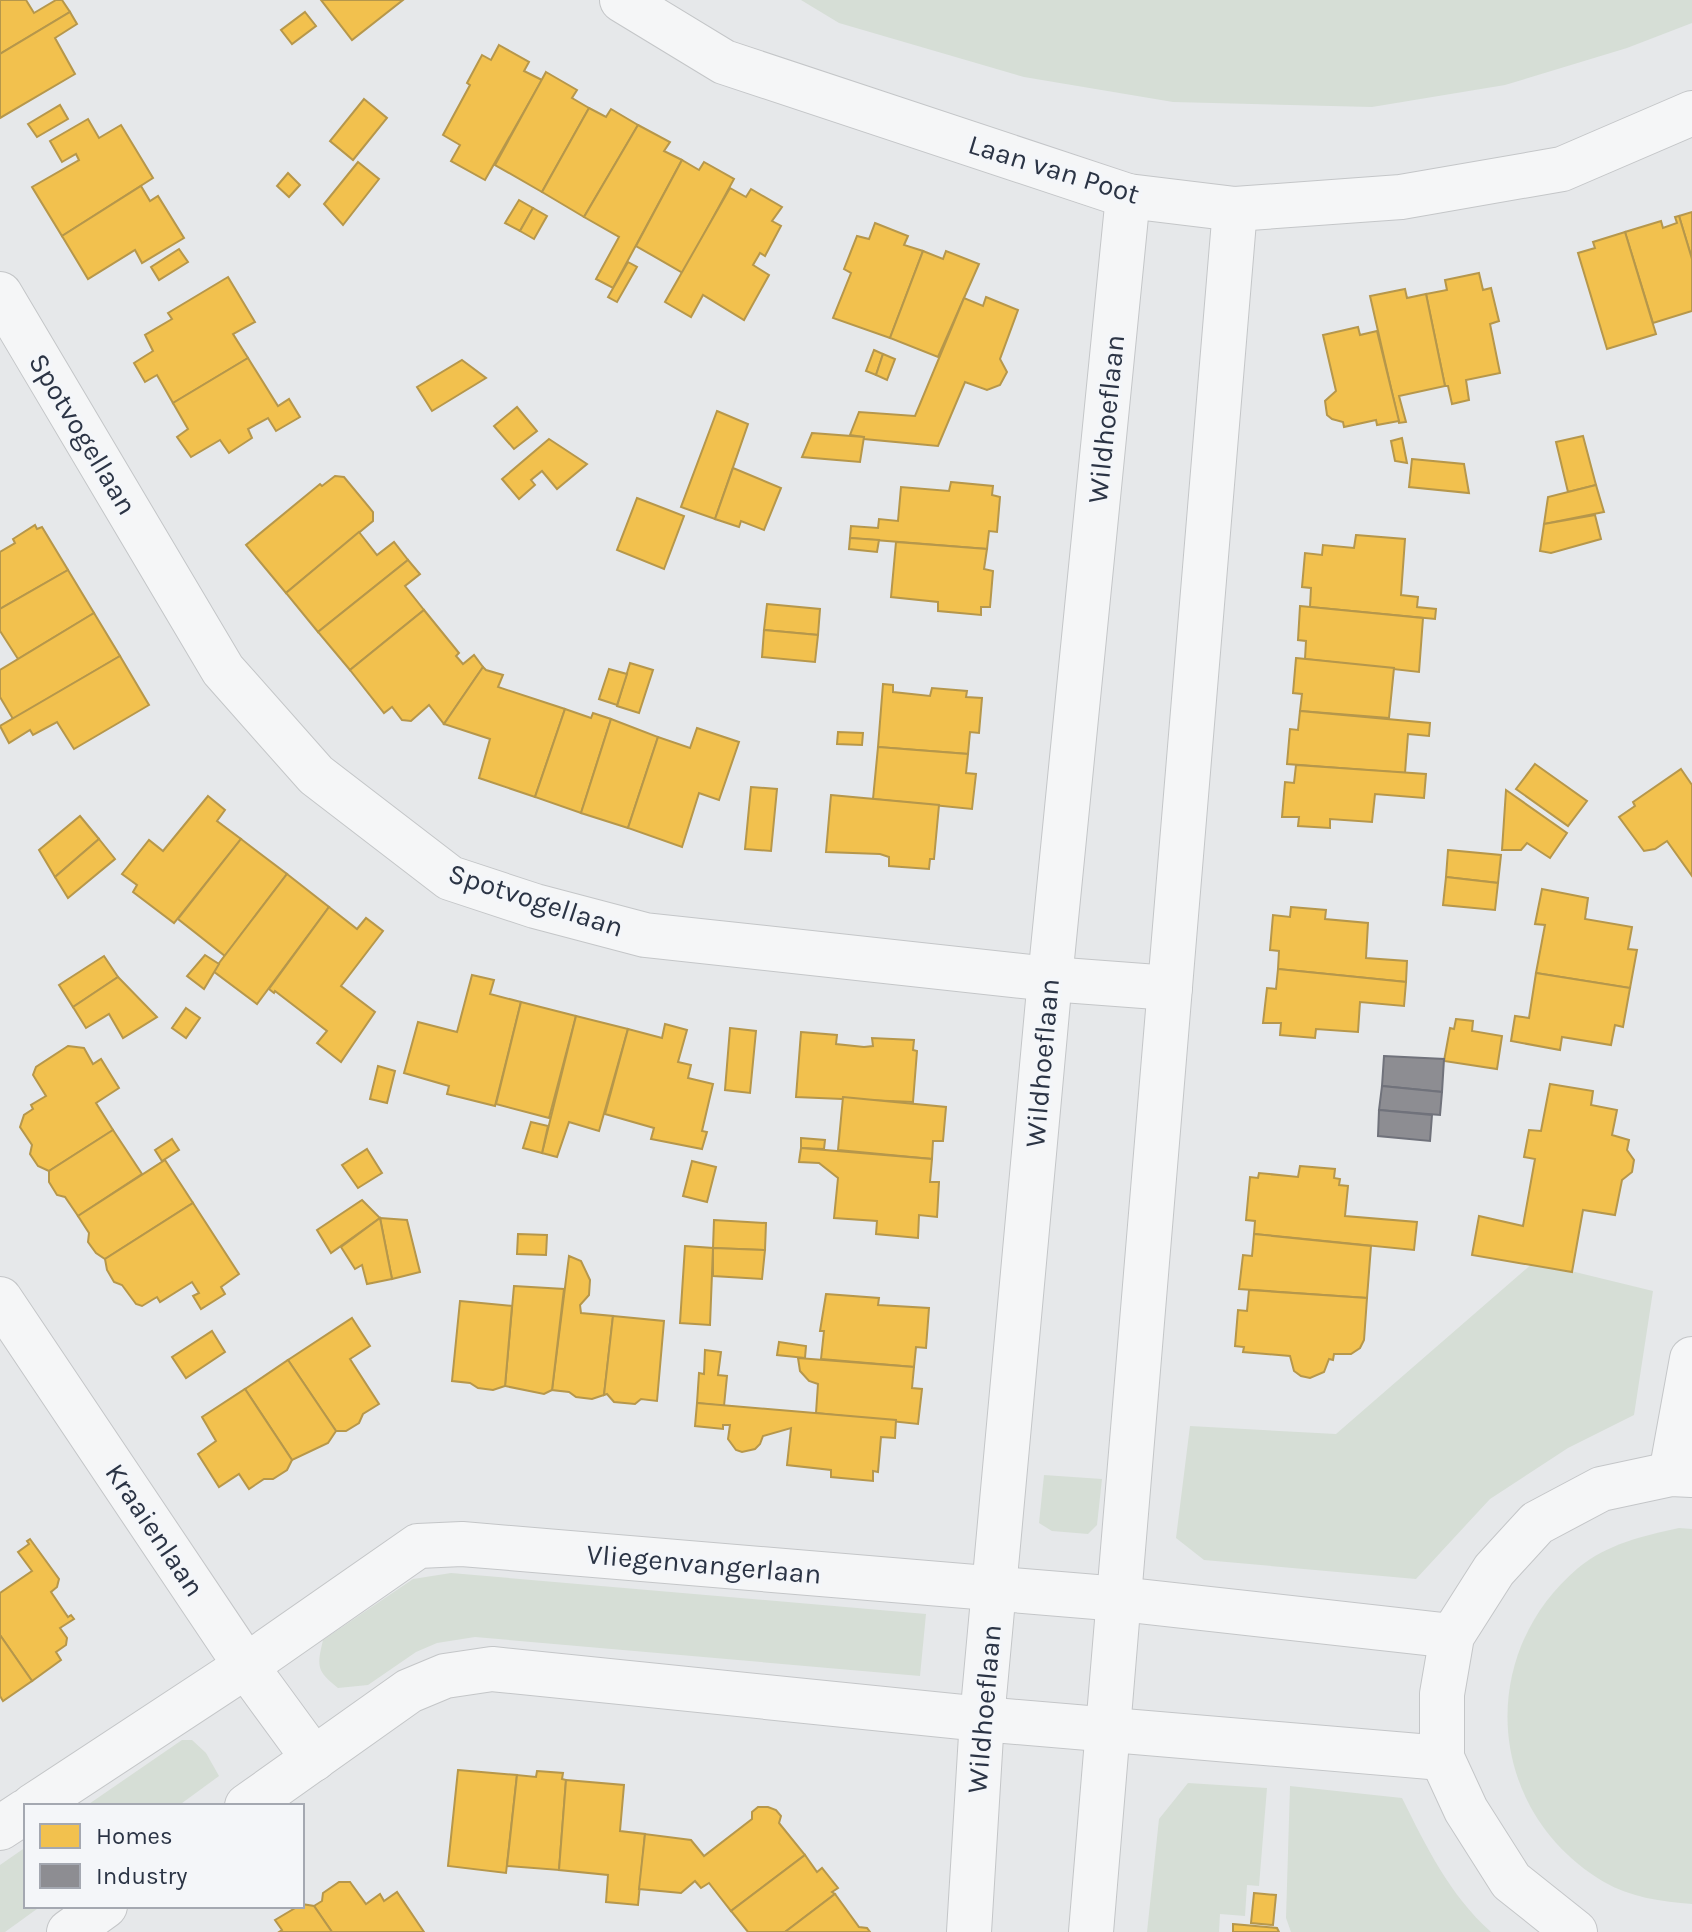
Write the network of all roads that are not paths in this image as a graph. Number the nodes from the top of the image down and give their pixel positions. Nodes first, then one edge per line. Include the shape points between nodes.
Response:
1 (622, 0) edge
2 (1692, 113) edge
3 (1128, 196) junction
4 (1235, 209) junction
5 (0, 294) edge
6 (1050, 979) junction
7 (1170, 988) junction
8 (0, 1299) edge
9 (1692, 1359) edge
10 (1682, 1475) edge
11 (995, 1589) junction
12 (1120, 1599) junction
13 (1452, 1636) junction
14 (246, 1666) junction
15 (982, 1719) junction
16 (1110, 1728) junction
17 (1442, 1758) junction
18 (314, 1759) junction
19 (36, 1804) edge
20 (250, 1804) edge
21 (24, 1812) edge
22 (0, 1828) edge
23 (102, 1908) edge
24 (69, 1932) edge
25 (969, 1932) edge
26 (1091, 1932) edge
27 (1575, 1932) edge

1 - 3 street, Laan van Poot via 724,62
2 - 4 street, Laan van Poot via 1562,169 1401,197
3 - 4 street, Laan van Poot
3 - 6 street, Wildhoeflaan
4 - 7 street
5 - 6 street, Spotvogellaan via 223,670 316,775 450,878 645,935
6 - 7 street, Spotvogellaan
6 - 11 street, Wildhoeflaan
7 - 12 street
8 - 14 street, Kraaienlaan
9 - 10 street
10 - 13 street via 1601,1489 1537,1523 1494,1570
11 - 12 street, Vliegenvangerlaan
11 - 14 street, Vliegenvangerlaan via 462,1544 418,1546
11 - 15 street, Wildhoeflaan
12 - 13 street, Vliegenvangerlaan
12 - 16 street
13 - 17 street via 1442,1694
14 - 18 street, Kraaienlaan
14 - 19 street, Vliegenvangerlaan
15 - 16 street
15 - 18 street via 492,1669 445,1676 409,1691
15 - 25 street, Wildhoeflaan
16 - 17 street
16 - 26 street
17 - 27 street via 1466,1810 1511,1881
18 - 20 street
21 - 22 street
23 - 24 street

